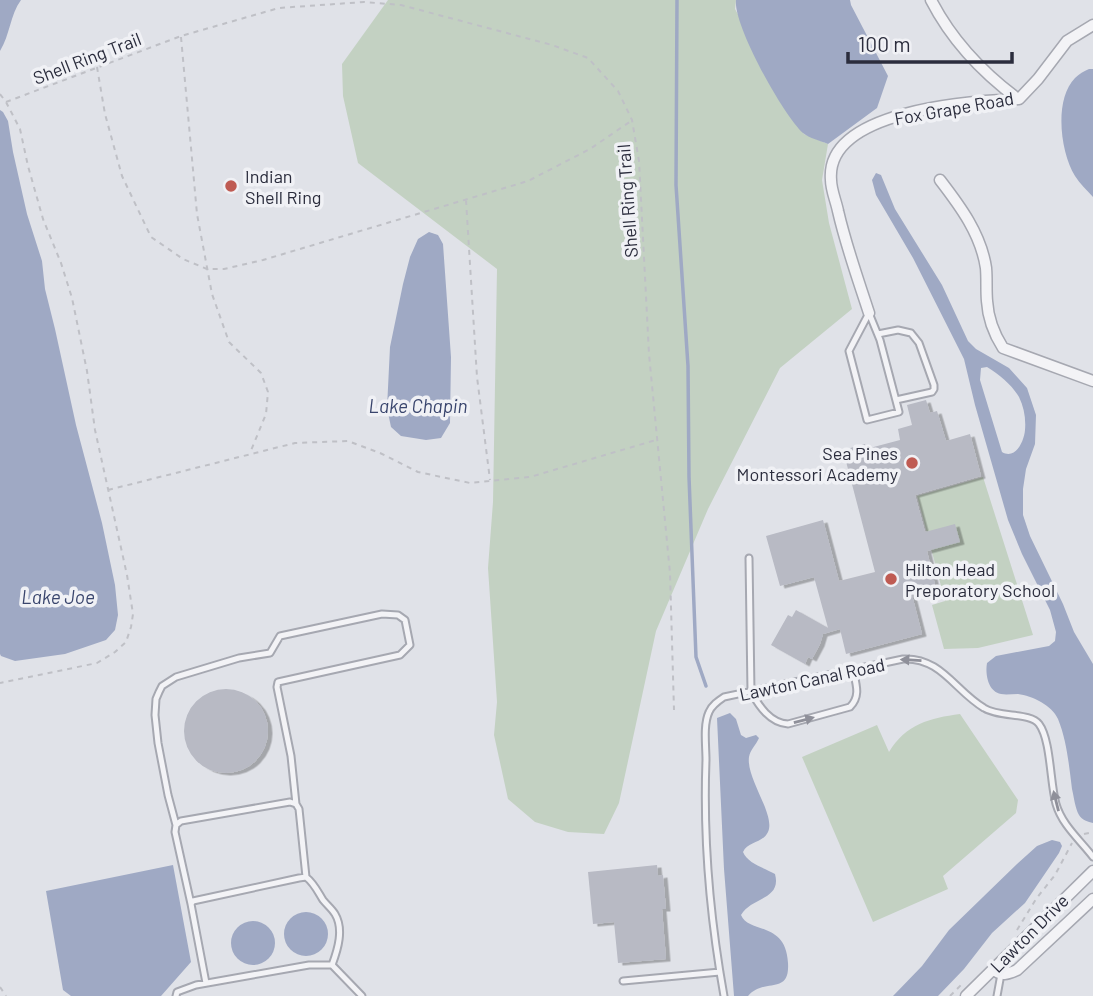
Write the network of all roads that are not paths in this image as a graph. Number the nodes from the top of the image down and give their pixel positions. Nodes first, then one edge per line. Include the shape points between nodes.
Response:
1 (931, 0) edge
2 (1093, 25) edge
3 (1019, 99) junction
4 (940, 180) dead end
5 (869, 313) junction
6 (878, 334) junction
7 (1093, 381) edge
8 (896, 400) junction
9 (749, 558) dead end
10 (853, 670) junction
11 (751, 692) junction
12 (296, 804) junction
13 (176, 825) junction
14 (1093, 856) edge
15 (1093, 871) edge
16 (306, 877) junction
17 (1093, 900) edge
18 (191, 904) junction
19 (332, 965) junction
20 (720, 972) junction
21 (997, 972) junction
22 (623, 981) dead end
23 (206, 983) junction
24 (176, 996) edge
25 (362, 996) edge
26 (724, 996) edge
27 (966, 996) edge
28 (997, 996) edge

1 - 3 street via 960,44
2 - 3 street, Fox Grape Road via 1067,41
3 - 5 street, Fox Grape Road via 971,102 883,120 839,149 832,162 831,180
4 - 7 street via 975,232 986,267 987,303 1003,348
5 - 6 lane
5 - 8 lane via 849,351 867,420 900,412
6 - 8 lane
6 - 8 lane via 911,333 934,385 932,392
9 - 11 lane
10 - 11 lane, Lawton Canal Road
11 -> 10 lane via 773,719 788,724 850,707 858,695
14 -> 10 lane, Lawton Canal Road via 1058,810 1045,737 1034,719 983,708 944,673 916,658
11 - 20 lane, Lawton Canal Road via 716,702 706,726 707,859
12 - 13 lane
12 - 13 lane via 278,682 400,655 410,645 405,620 398,615 382,614 280,636 270,653 176,677 162,686 155,715
12 - 16 lane
13 - 18 lane
15 - 21 street, Lawton Drive
16 - 18 lane
16 - 19 lane via 338,924
17 - 21 street via 1017,970
18 - 23 lane
19 - 23 lane
19 - 25 lane
20 - 22 lane
20 - 26 lane, Lawton Canal Road
21 - 27 street, Lawton Drive
21 - 28 lane
23 - 24 lane

